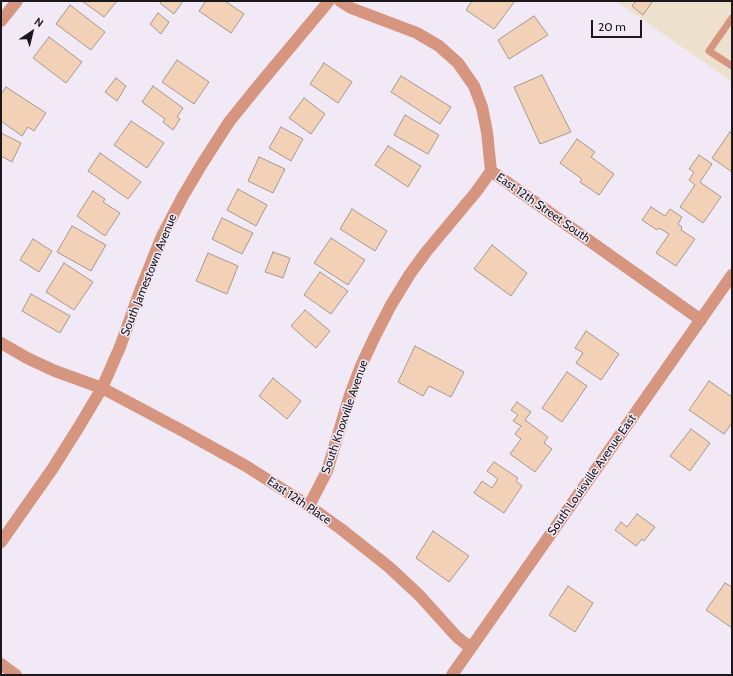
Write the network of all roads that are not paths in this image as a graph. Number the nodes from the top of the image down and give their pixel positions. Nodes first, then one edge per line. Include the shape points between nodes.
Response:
1 (17, 1) edge
2 (329, 1) edge
3 (340, 1) edge
4 (732, 18) edge
5 (1, 20) edge
6 (732, 66) edge
7 (491, 171) junction
8 (732, 275) edge
9 (701, 320) junction
10 (1, 343) edge
11 (102, 388) junction
12 (309, 506) junction
13 (1, 542) edge
14 (471, 648) junction
15 (1, 664) edge
16 (16, 675) edge
17 (452, 675) edge

1 - 5 street
2 - 11 street, South Jamestown Avenue via 229,122 183,196 162,236
3 - 7 street, East 12th Street South via 351,8 418,33 439,46 458,63 474,86 482,108
4 - 6 lane via 709,51
7 - 9 street, East 12th Street South
7 - 12 street, South Knoxville Avenue via 426,252 391,305 361,366 328,471
8 - 9 street, South Louisville Avenue East
9 - 14 street, South Louisville Avenue East
10 - 11 street, East 12th Place via 55,371
11 - 12 street, East 12th Place via 246,466
11 - 13 street, South Jamestown Avenue via 53,468
12 - 14 street, East 12th Place via 389,567 419,595 457,637
14 - 17 street, South Louisville Avenue East
15 - 16 street

